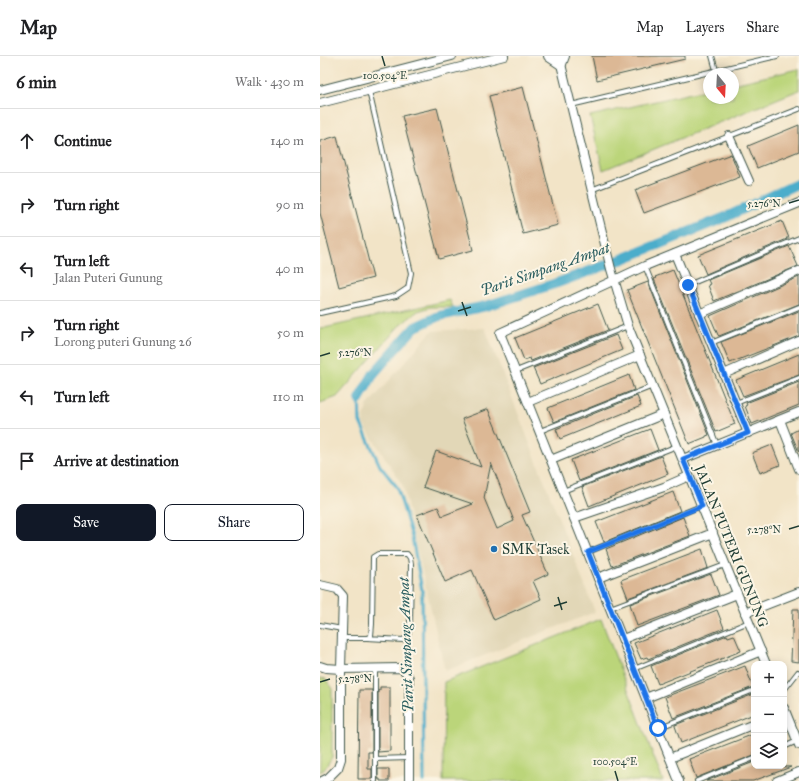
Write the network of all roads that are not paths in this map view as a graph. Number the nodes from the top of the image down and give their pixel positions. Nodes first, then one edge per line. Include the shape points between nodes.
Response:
1 (452, 56) edge
2 (504, 56) edge
3 (549, 56) edge
4 (712, 56) edge
5 (777, 56) edge
6 (561, 59) edge
7 (715, 68) edge
8 (725, 68) edge
9 (703, 73) edge
10 (320, 90) edge
11 (368, 90) junction
12 (320, 103) edge
13 (571, 105) junction
14 (799, 109) edge
15 (729, 136) junction
16 (749, 180) dead end
17 (591, 190) junction
18 (799, 203) edge
19 (799, 238) edge
20 (675, 254) junction
21 (645, 266) junction
22 (799, 271) edge
23 (614, 280) junction
24 (688, 285) junction
25 (799, 307) edge
26 (320, 313) edge
27 (699, 314) junction
28 (628, 326) junction
29 (799, 341) edge
30 (711, 343) junction
31 (640, 354) junction
32 (516, 371) junction
33 (724, 374) junction
34 (799, 378) edge
35 (653, 386) junction
36 (528, 402) junction
37 (736, 403) junction
38 (799, 412) edge
39 (664, 414) junction
40 (780, 420) junction
41 (540, 431) junction
42 (748, 433) junction
43 (717, 445) junction
44 (677, 446) junction
45 (683, 459) junction
46 (551, 460) junction
47 (799, 469) edge
48 (690, 476) junction
49 (563, 491) junction
50 (702, 506) junction
51 (574, 518) junction
52 (713, 533) junction
53 (588, 552) junction
54 (726, 564) junction
55 (598, 578) junction
56 (320, 585) edge
57 (799, 592) edge
58 (737, 594) junction
59 (610, 608) junction
60 (745, 613) junction
61 (749, 622) junction
62 (320, 625) edge
63 (342, 634) junction
64 (367, 638) junction
65 (623, 639) junction
66 (761, 651) junction
67 (765, 661) edge
68 (320, 666) edge
69 (341, 668) junction
70 (375, 668) junction
71 (634, 669) junction
72 (798, 672) dead end
73 (787, 686) edge
74 (751, 691) edge
75 (646, 698) junction
76 (787, 717) edge
77 (751, 725) edge
78 (658, 728) junction
79 (798, 743) edge
80 (787, 746) edge
81 (409, 758) junction
82 (670, 758) junction
83 (375, 759) junction
84 (751, 759) edge
85 (799, 772) edge
86 (322, 781) edge
87 (375, 781) edge
88 (409, 781) edge
89 (679, 781) edge
90 (697, 781) edge
91 (777, 781) edge

1 - 10 street
2 - 11 street
3 - 6 street
4 - 7 lane
5 - 8 lane
6 - 13 street, JALAN PUTERI GUNUNG
9 - 13 lane
11 - 12 street
11 - 26 lane via 412,273 408,288 396,296
13 - 17 street, JALAN PUTERI GUNUNG
14 - 15 lane
15 - 16 street
15 - 17 lane
17 - 23 street, JALAN PUTERI GUNUNG
18 - 20 street
19 - 24 lane
20 - 21 street
20 - 24 street
21 - 23 street
21 - 43 lane
22 - 27 street
23 - 28 street, JALAN PUTERI GUNUNG
23 - 32 street via 500,333
24 - 27 street
25 - 30 lane
27 - 30 street
28 - 31 street, JALAN PUTERI GUNUNG
28 - 32 lane
29 - 33 street
30 - 33 street
31 - 35 street, JALAN PUTERI GUNUNG
31 - 36 street
32 - 36 street
33 - 37 street
34 - 37 lane
35 - 39 street, JALAN PUTERI GUNUNG
35 - 41 lane
36 - 41 street
37 - 42 street
38 - 40 street
39 - 44 street, JALAN PUTERI GUNUNG
39 - 46 street
40 - 42 street
40 - 47 street
41 - 46 street
42 - 43 street
43 - 45 street
44 - 45 street, JALAN PUTERI GUNUNG
44 - 49 lane
45 - 48 street, JALAN PUTERI GUNUNG
46 - 49 street
48 - 50 street, JALAN PUTERI GUNUNG
48 - 51 street
49 - 51 street
50 - 52 street, JALAN PUTERI GUNUNG
50 - 53 lane
51 - 53 street
52 - 54 street, JALAN PUTERI GUNUNG
52 - 55 street
53 - 55 street
54 - 58 street, JALAN PUTERI GUNUNG
54 - 59 lane
55 - 59 street
56 - 63 street via 337,589 343,596
57 - 60 street
58 - 60 street, JALAN PUTERI GUNUNG
58 - 65 street
59 - 65 street
60 - 61 street, JALAN PUTERI GUNUNG
61 - 66 street, JALAN PUTERI GUNUNG
61 - 71 lane
62 - 63 lane
63 - 64 lane
63 - 69 street
64 - 64 lane via 370,636 372,624 373,557 378,554 407,554 411,564 408,636 403,640
65 - 71 street
66 - 67 street, JALAN PUTERI GUNUNG
66 - 75 street
68 - 69 street
69 - 70 street
69 - 86 street via 341,759 338,768
70 - 81 street via 401,668 409,678
70 - 83 lane
71 - 75 street
72 - 73 lane
74 - 78 lane
75 - 78 street
76 - 79 street
77 - 82 street
78 - 82 street
79 - 80 lane
81 - 83 lane
81 - 88 street
82 - 89 street
83 - 87 lane
84 - 90 lane
85 - 91 street

